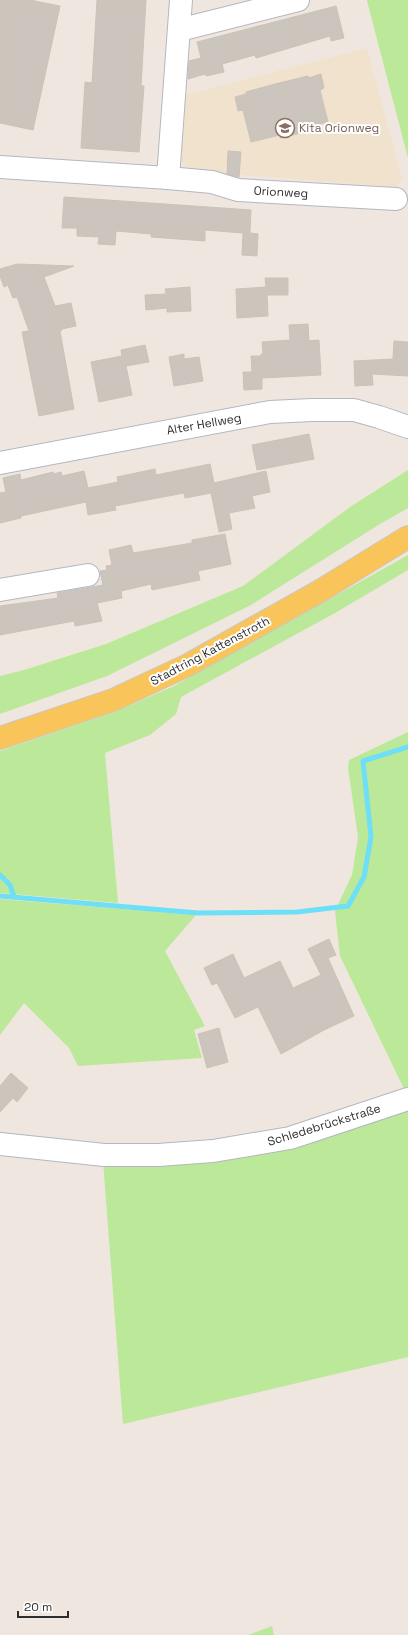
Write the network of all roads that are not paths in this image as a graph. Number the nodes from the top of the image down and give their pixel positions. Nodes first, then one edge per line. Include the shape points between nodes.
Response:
1 (181, 0) edge
2 (298, 0) edge
3 (179, 30) junction
4 (0, 167) edge
5 (168, 178) junction
6 (396, 199) dead end
7 (408, 427) edge
8 (0, 464) edge
9 (408, 537) edge
10 (88, 575) dead end
11 (0, 590) edge
12 (0, 738) edge
13 (408, 1099) edge
14 (0, 1144) edge

1 - 3 street
2 - 3 street
3 - 5 street
4 - 5 street, Orionweg
5 - 6 street, Orionweg via 212,182 238,190
7 - 8 street, Alter Hellweg via 354,410 270,412
9 - 12 main road, Stadtring Kattenstroth via 320,591 188,665 113,700
10 - 11 street
13 - 14 street, Schledebrückstraße via 290,1138 214,1151 158,1156 104,1155

